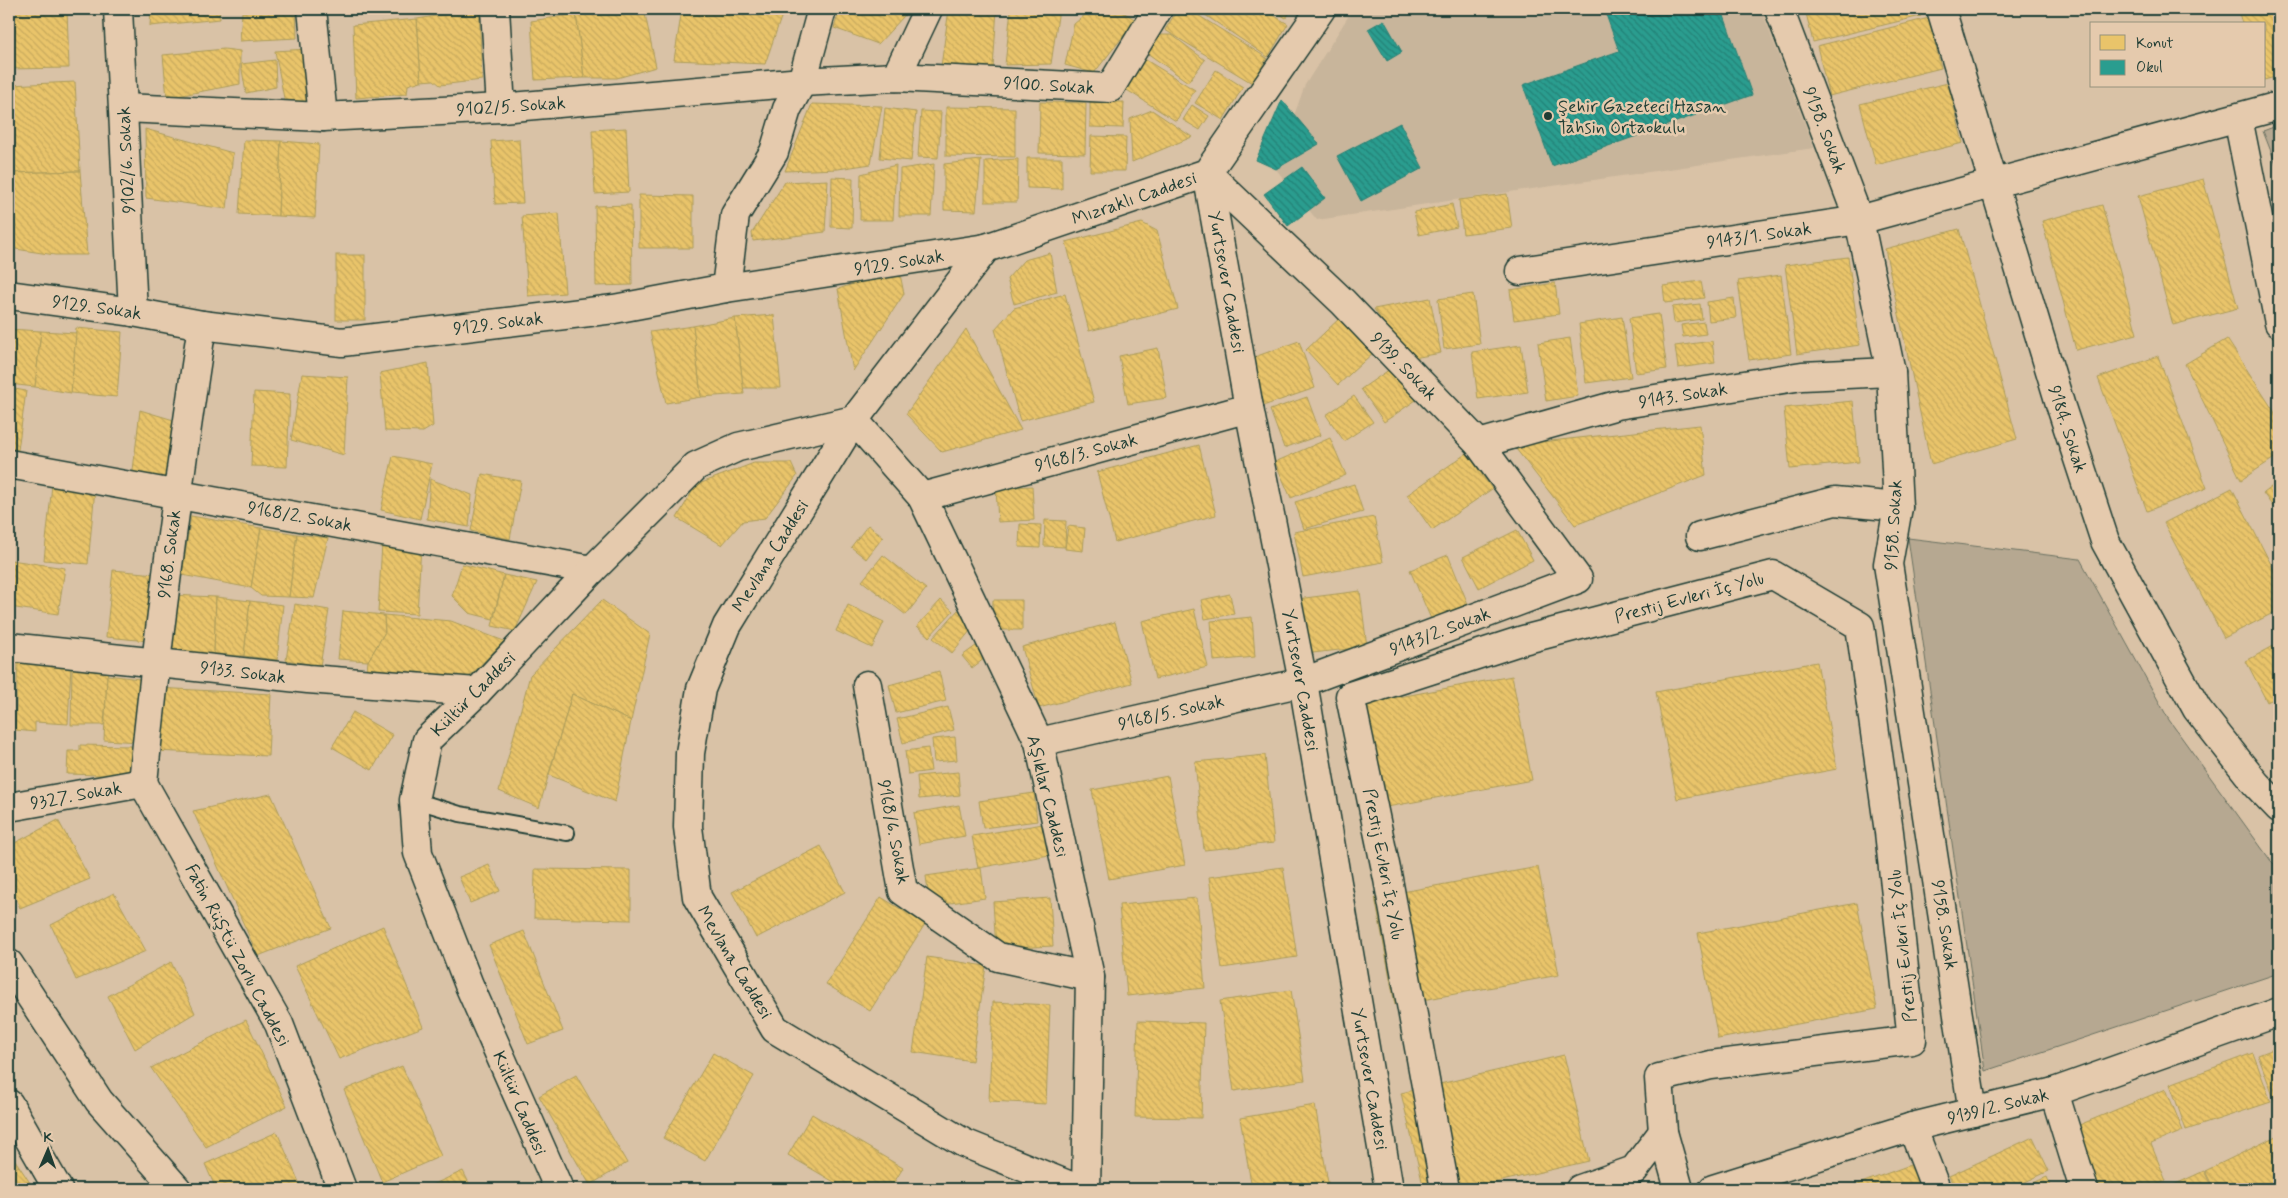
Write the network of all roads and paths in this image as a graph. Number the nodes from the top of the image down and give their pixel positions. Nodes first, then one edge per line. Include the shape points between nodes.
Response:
1 (118, 9) edge
2 (312, 9) edge
3 (495, 9) edge
4 (822, 9) edge
5 (928, 9) edge
6 (1158, 9) edge
7 (1321, 9) edge
8 (1779, 9) edge
9 (1940, 9) edge
10 (896, 77) junction
11 (802, 82) junction
12 (2279, 106) edge
13 (124, 108) junction
14 (501, 108) junction
15 (323, 117) junction
16 (2238, 118) junction
17 (1207, 173) junction
18 (1994, 182) junction
19 (1860, 220) junction
20 (986, 248) junction
21 (1520, 271) dead end
22 (726, 288) junction
23 (9, 295) edge
24 (133, 312) junction
25 (2279, 322) edge
26 (202, 325) junction
27 (1891, 372) junction
28 (1249, 408) junction
29 (854, 420) junction
30 (1479, 444) junction
31 (9, 464) edge
32 (177, 493) junction
33 (922, 497) junction
34 (1898, 507) junction
35 (1700, 536) dead end
36 (592, 570) junction
37 (1578, 580) joint
38 (9, 647) edge
39 (155, 662) junction
40 (1303, 682) junction
41 (867, 685) dead end
42 (477, 692) junction
43 (1039, 742) junction
44 (143, 783) junction
45 (414, 800) junction
46 (9, 807) edge
47 (2279, 808) edge
48 (567, 833) dead end
49 (9, 964) edge
50 (1090, 976) junction
51 (2279, 1012) edge
52 (2054, 1092) junction
53 (9, 1104) edge
54 (1973, 1112) junction
55 (1912, 1127) junction
56 (1663, 1132) junction
57 (58, 1189) edge
58 (177, 1189) edge
59 (342, 1189) edge
60 (559, 1189) edge
61 (1078, 1189) edge
62 (1086, 1189) edge
63 (1389, 1189) edge
64 (1445, 1189) edge
65 (1580, 1189) edge
66 (1679, 1189) edge
67 (1713, 1189) edge
68 (1936, 1189) edge
69 (2084, 1189) edge

1 - 13 street, 9102/6. Sokak
2 - 15 street
3 - 14 street
4 - 11 street
5 - 10 street
6 - 10 street, 9100. Sokak via 1110,88
7 - 17 street, Mızraklı Caddesi
8 - 19 street, 9158. Sokak
9 - 18 street, 9184. Sokak
10 - 11 street, 9102/5. Sokak
11 - 14 street, 9102/5. Sokak
11 - 22 street via 787,109 774,152 735,215
12 - 16 street, 9143/1. Sokak
13 - 15 street, 9102/5. Sokak
13 - 24 street, 9102/6. Sokak
14 - 15 street, 9102/5. Sokak
16 - 18 street, 9143/1. Sokak
16 - 25 street
17 - 20 street, Mızraklı Caddesi
17 - 28 street, Yurtsever Caddesi
17 - 30 street, 9139. Sokak via 1343,302
18 - 19 street, 9143/1. Sokak
18 - 47 street, 9184. Sokak via 2105,541 2197,709
19 - 21 street, 9143/1. Sokak
19 - 27 street, 9158. Sokak
20 - 22 street, 9129. Sokak
20 - 29 street, Mevlana Caddesi
22 - 26 street, 9129. Sokak via 614,309 342,342
23 - 24 street, 9129. Sokak
24 - 26 street, 9129. Sokak
26 - 32 street, 9168. Sokak
27 - 30 street, 9143. Sokak via 1802,376 1616,405
27 - 34 street, 9158. Sokak
28 - 33 street, 9168/3. Sokak
28 - 40 street, Yurtsever Caddesi
29 - 33 street, Aşıklar Caddesi
29 - 36 street, Kültür Caddesi via 738,447 696,466
29 - 61 street, Mevlana Caddesi via 727,626 701,690 690,754 688,826 697,898 775,1029 964,1143
30 - 37 street, 9139. Sokak
31 - 32 street, 9168/2. Sokak
32 - 36 street, 9168/2. Sokak
32 - 39 street, 9168. Sokak
33 - 43 street, Aşıklar Caddesi
34 - 35 street via 1834,501
34 - 54 street, 9158. Sokak via 1888,564
36 - 42 street, Kültür Caddesi
37 - 40 street, 9143/2. Sokak
38 - 39 street, 9133. Sokak
39 - 42 street, 9133. Sokak via 308,679
39 - 44 street, 9168. Sokak
40 - 43 street, 9168/5. Sokak
40 - 63 street, Yurtsever Caddesi
41 - 50 street, 9168/6. Sokak via 903,891 998,957
42 - 45 street, Kültür Caddesi via 426,740
43 - 50 street, Aşıklar Caddesi
44 - 46 street, 9327. Sokak
44 - 59 street, Fatin Rüştü Zorlu Caddesi via 279,1024
45 - 48 lane via 460,814
45 - 60 street, Kültür Caddesi via 418,854 469,986
49 - 58 street via 99,1101
50 - 62 street, Aşıklar Caddesi
51 - 52 street, 9139/2. Sokak
52 - 54 street, 9139/2. Sokak
52 - 69 street
53 - 57 street
54 - 55 street, 9139/2. Sokak
55 - 67 street, 9139/2. Sokak
55 - 68 street
56 - 64 street, Prestij Evleri İç Yolu via 1659,1078 1711,1065 1912,1040 1889,832 1860,626 1773,575 1523,640 1350,696 1388,879
56 - 65 street via 1634,1170
56 - 66 street, Prestij Evleri İç Yolu

